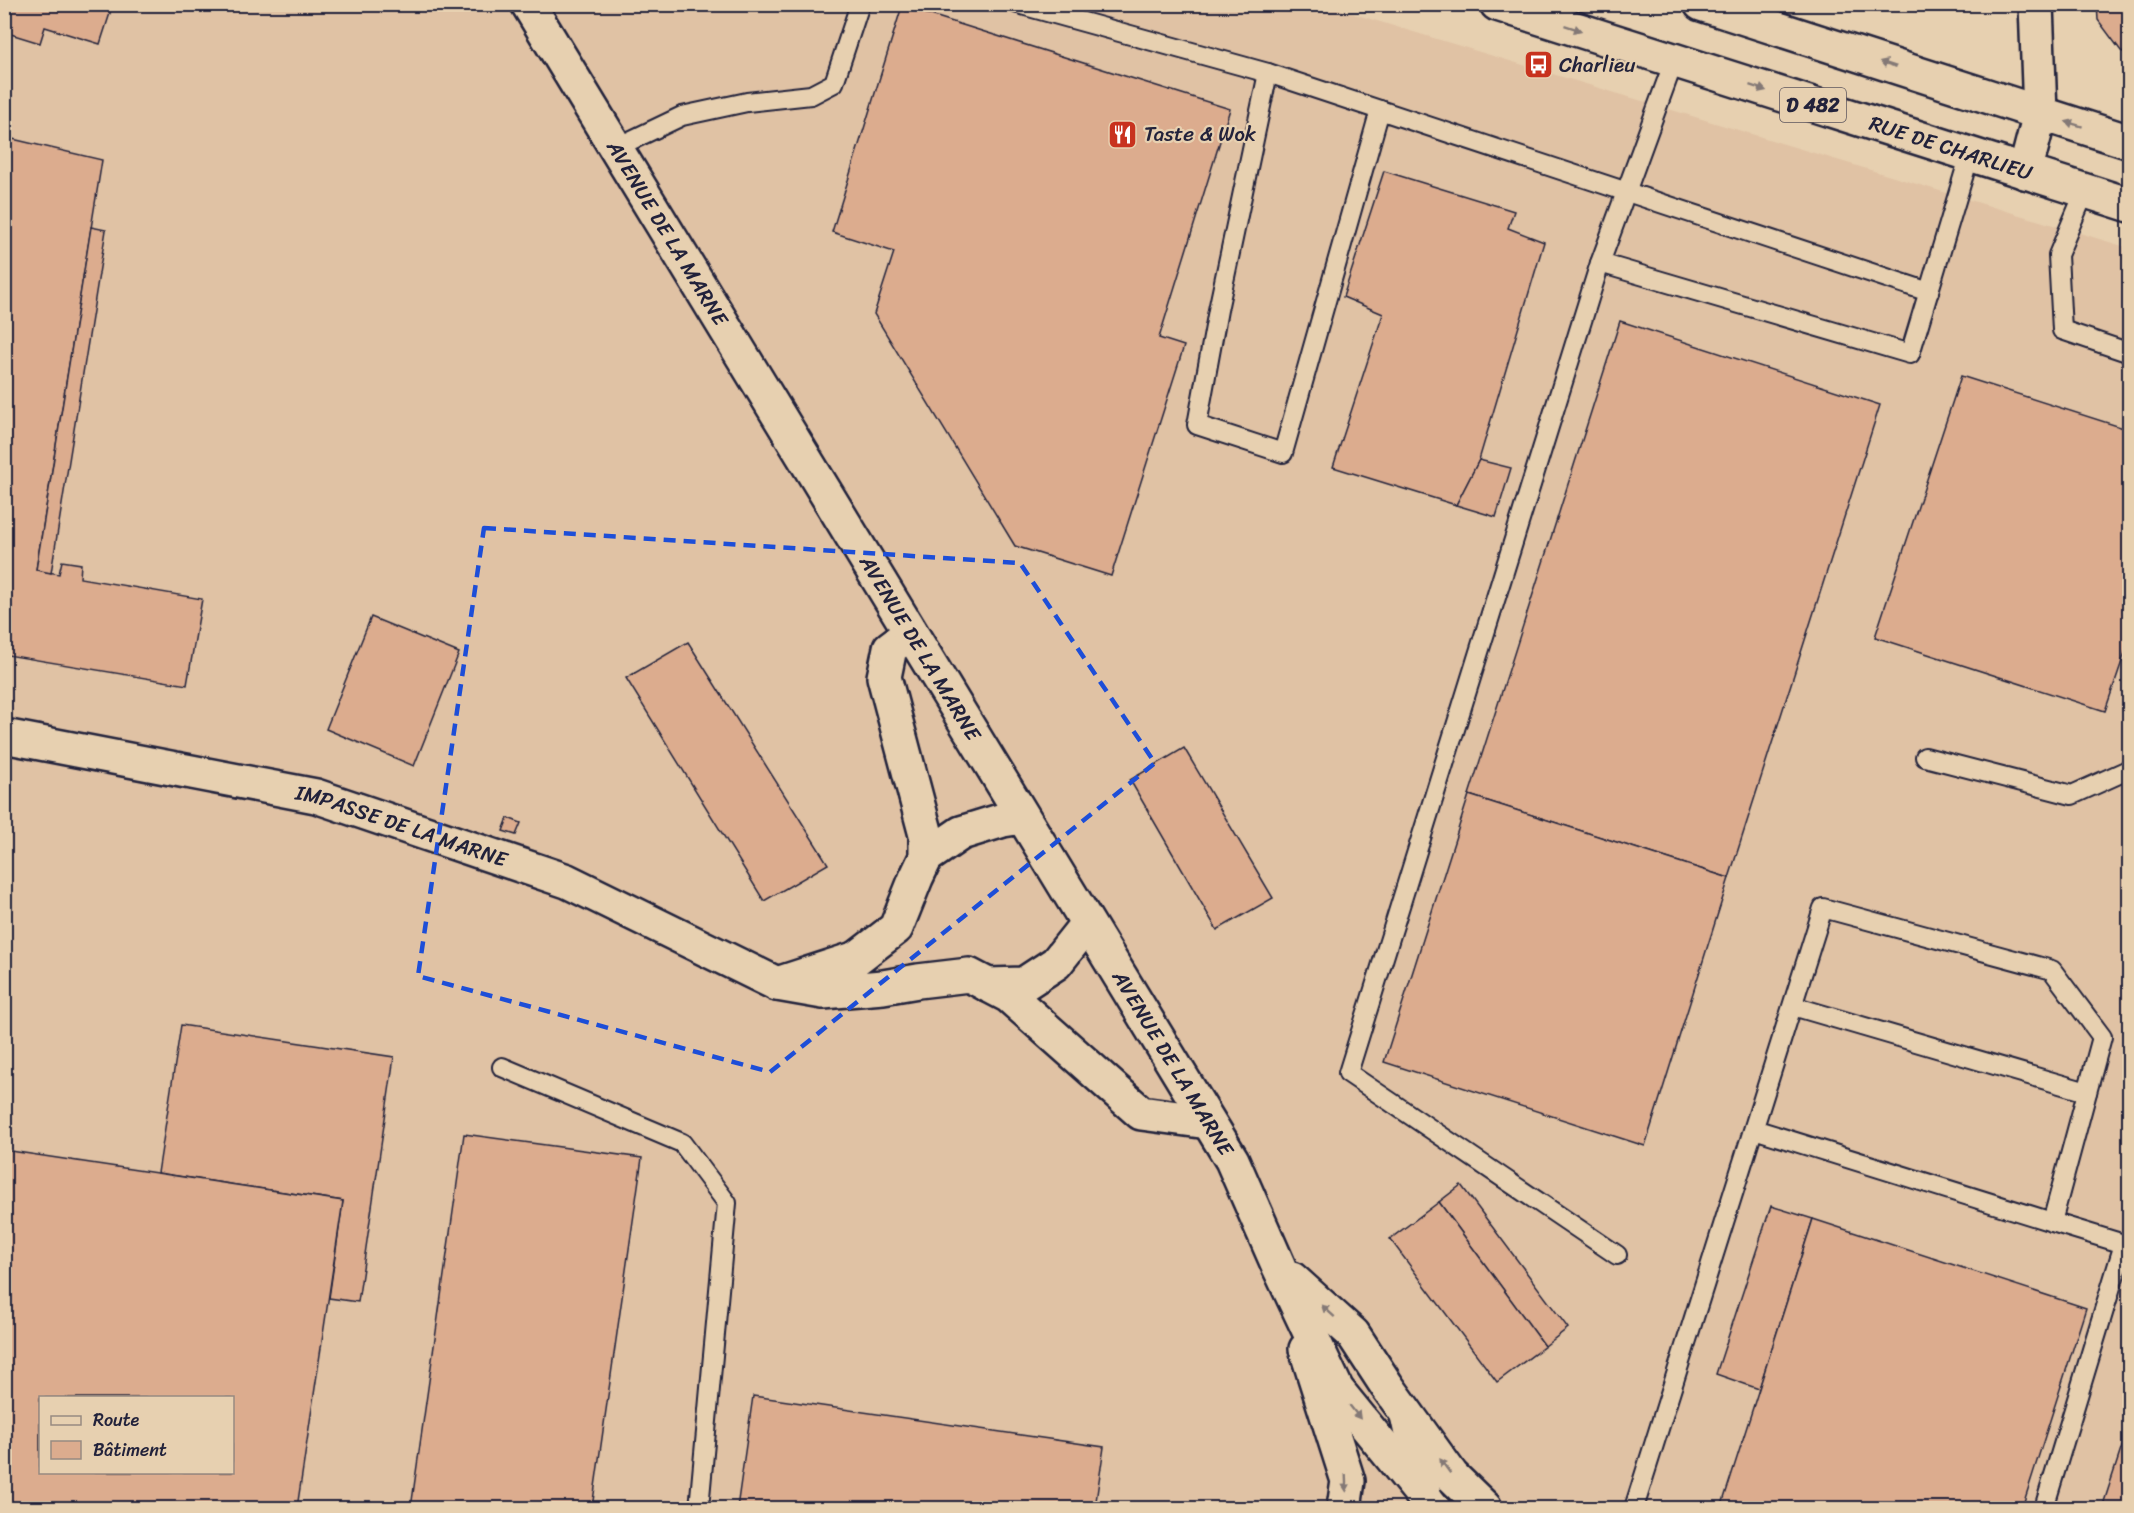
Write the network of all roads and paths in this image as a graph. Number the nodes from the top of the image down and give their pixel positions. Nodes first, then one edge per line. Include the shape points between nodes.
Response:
1 (517, 4) edge
2 (528, 4) edge
3 (535, 4) edge
4 (860, 4) edge
5 (1018, 4) edge
6 (1497, 4) edge
7 (1701, 4) edge
8 (2036, 4) edge
9 (547, 36) junction
10 (1674, 61) junction
11 (1268, 72) junction
12 (1380, 110) junction
13 (2040, 114) junction
14 (2130, 142) edge
15 (615, 148) junction
16 (1970, 154) junction
17 (2025, 172) junction
18 (2085, 191) junction
19 (1625, 192) junction
20 (2130, 205) edge
21 (1600, 263) junction
22 (1929, 292) junction
23 (2130, 353) edge
24 (910, 633) junction
25 (4, 736) edge
26 (1925, 757) dead end
27 (2130, 769) edge
28 (1022, 817) junction
29 (927, 857) junction
30 (1087, 924) junction
31 (777, 984) junction
32 (988, 985) junction
33 (1793, 1006) junction
34 (502, 1067) dead end
35 (2087, 1092) junction
36 (1209, 1122) junction
37 (1754, 1129) junction
38 (2052, 1222) junction
39 (1617, 1255) dead end
40 (1279, 1268) junction
41 (1407, 1415) junction
42 (1428, 1506) edge
43 (699, 1509) edge
44 (1344, 1509) edge
45 (1485, 1509) edge
46 (1634, 1509) edge
47 (2044, 1509) edge

1 - 9 main road
2 - 9 main road, AVENUE DE LA MARNE
3 - 9 main road, AVENUE DE LA MARNE
4 - 15 lane via 834,83 811,95 747,102 682,116
5 - 11 lane
6 -> 10 main road, RUE DE CHARLIEU / D 482
13 -> 7 main road
8 - 13 main road
9 - 15 main road, AVENUE DE LA MARNE
10 -> 16 main road, RUE DE CHARLIEU / D 482
10 - 19 lane
11 - 12 lane
11 - 12 lane via 1197,425 1282,453
12 - 19 lane
14 -> 13 main road
13 - 17 main road
15 - 24 main road, AVENUE DE LA MARNE
16 - 17 main road, RUE DE CHARLIEU / D 482
16 - 22 lane
17 - 18 main road, RUE DE CHARLIEU / D 482
18 - 20 main road, RUE DE CHARLIEU / D 482
18 - 23 lane via 2058,255 2062,330
19 - 21 lane
19 - 22 lane
21 - 22 lane via 1910,354
21 - 39 lane via 1348,1073
24 - 28 main road, AVENUE DE LA MARNE
24 - 29 main road via 890,648 884,676 926,835
25 - 31 main road, IMPASSE DE LA MARNE via 316,796 567,881
26 - 27 lane via 2072,795
28 - 29 main road via 961,833
28 - 30 main road, AVENUE DE LA MARNE
29 - 31 main road via 896,928 857,958
30 - 32 main road, IMPASSE DE LA MARNE via 1056,963 1024,984
30 - 36 main road, AVENUE DE LA MARNE
31 - 32 main road, IMPASSE DE LA MARNE via 823,992 969,975
32 - 36 main road, IMPASSE DE LA MARNE via 1008,996 1141,1113
33 - 35 lane
33 - 35 lane via 1823,908 2052,970 2102,1037
33 - 37 lane
34 - 43 lane via 682,1143 727,1203
35 - 38 lane
36 - 40 main road, AVENUE DE LA MARNE via 1232,1160
37 - 38 lane
37 - 46 lane
38 - 47 lane via 2124,1244
41 -> 40 main road, AVENUE DE LA MARNE via 1353,1334
40 -> 42 main road, AVENUE DE LA MARNE via 1337,1390
40 -> 44 main road via 1348,1481
41 - 42 main road
45 -> 41 main road, AVENUE DE LA MARNE via 1452,1476

